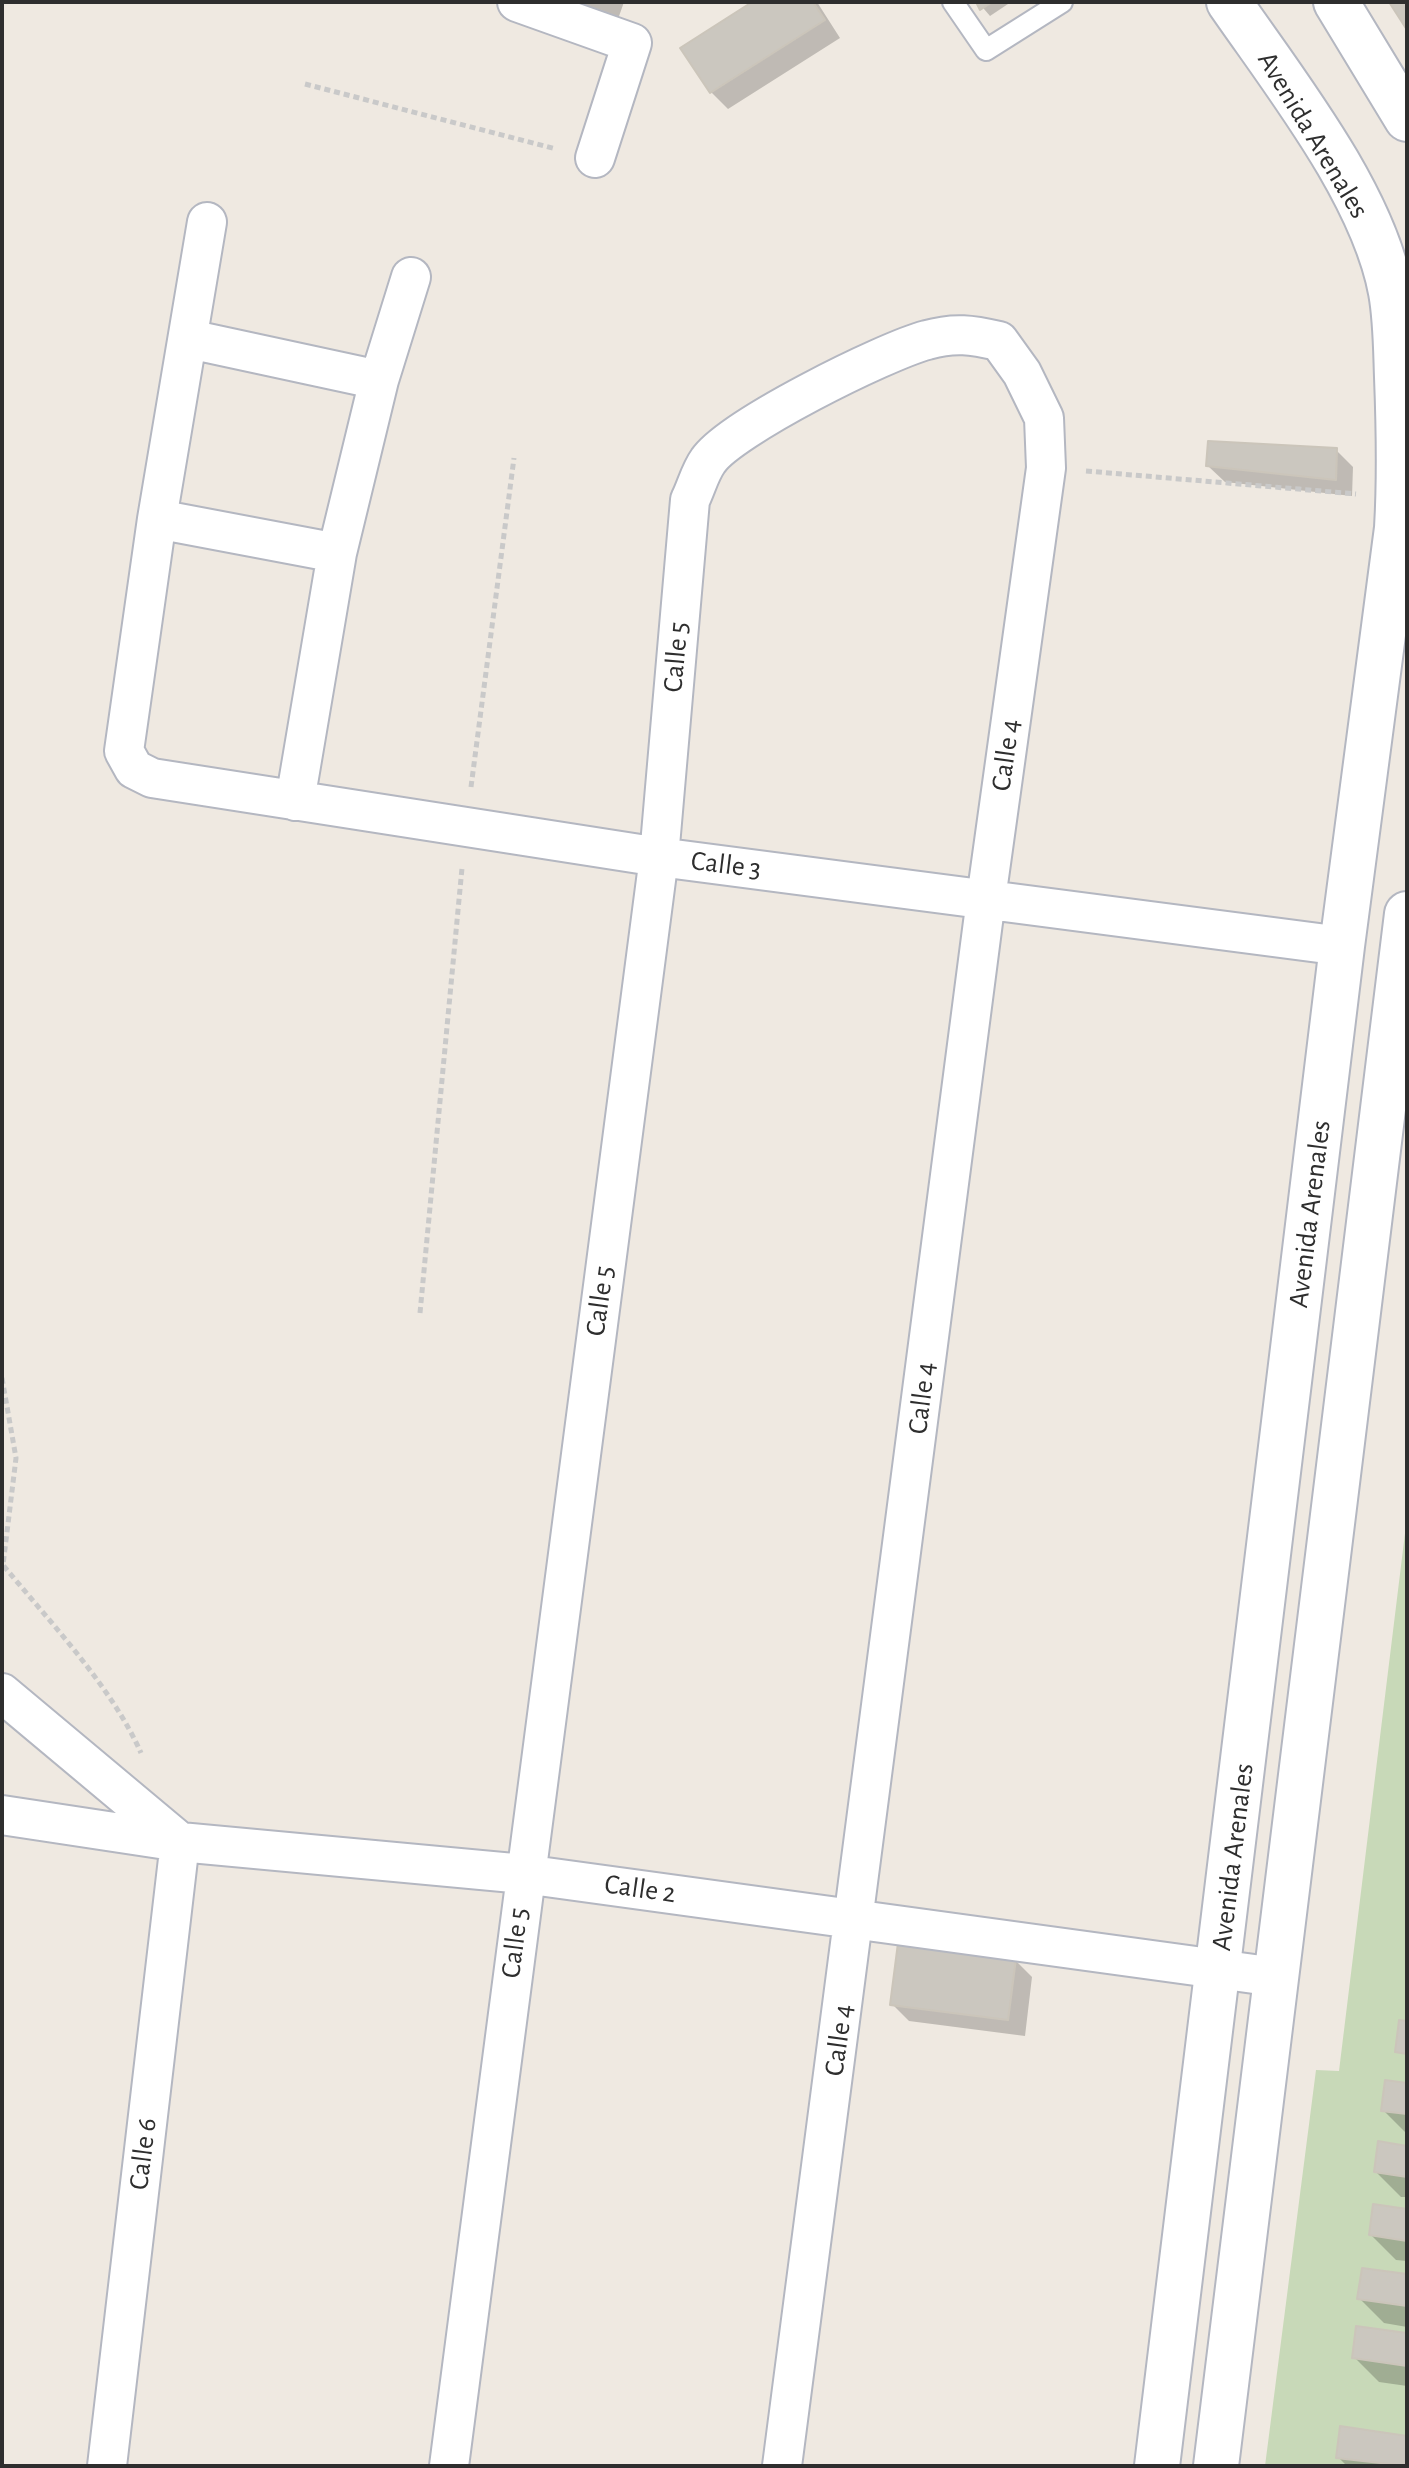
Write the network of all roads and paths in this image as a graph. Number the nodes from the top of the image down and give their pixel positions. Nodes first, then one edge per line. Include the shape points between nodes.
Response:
1 (517, 2) edge
2 (953, 2) edge
3 (1062, 2) edge
4 (1229, 2) edge
5 (1336, 2) edge
6 (305, 84) dead end
7 (1407, 119) edge
8 (595, 158) joint
9 (207, 222) dead end
10 (411, 277) dead end
11 (189, 339) junction
12 (999, 341) joint
13 (379, 380) junction
14 (514, 458) dead end
15 (1046, 468) junction
16 (1399, 497) junction
17 (157, 519) junction
18 (337, 553) junction
19 (295, 801) junction
20 (465, 829) junction
21 (659, 857) junction
22 (986, 899) junction
23 (1407, 914) edge
24 (1342, 946) junction
25 (420, 1313) dead end
26 (2, 1378) edge
27 (2, 1693) edge
28 (145, 1763) dead end
29 (2, 1815) edge
30 (180, 1842) junction
31 (524, 1874) junction
32 (855, 1918) junction
33 (1219, 1969) junction
34 (1276, 1977) junction
35 (107, 2466) edge
36 (449, 2466) edge
37 (782, 2466) edge
38 (1157, 2466) edge
39 (1216, 2466) edge

1 - 8 street via 632,43
2 - 3 lane via 986,50
4 - 16 street, Avenida Arenales via 1350,185 1378,247 1391,292
5 - 7 street
6 - 8 path
9 - 11 street
10 - 13 street
11 - 13 street
11 - 17 street
12 - 15 street, Calle 4 via 1044,418
12 - 21 street, Calle 5 via 965,333 926,340 737,433 708,460 690,500
13 - 18 street
14 - 20 path
15 - 16 path
15 - 22 street, Calle 4
16 - 24 street, Avenida Arenales
17 - 18 street
17 - 19 street, Calle 3 via 124,751 134,769 152,778
18 - 19 street
19 - 20 street, Calle 3
20 - 21 street, Calle 3
20 - 25 path
21 - 22 street, Calle 3
21 - 31 street, Calle 5
22 - 24 street, Calle 3
22 - 32 street, Calle 4
23 - 34 street, Avenida Arenales
24 - 33 street, Avenida Arenales
26 - 28 path via 16,1458 3,1565 78,1654 134,1737
27 - 30 street
29 - 30 street, Calle 2
30 - 31 street, Calle 2
30 - 35 street, Calle 6
31 - 32 street, Calle 2
31 - 36 street, Calle 5
32 - 33 street, Calle 2
32 - 37 street, Calle 4
33 - 34 street, Calle 2
33 - 38 street, Avenida Arenales
34 - 39 street, Avenida Arenales

